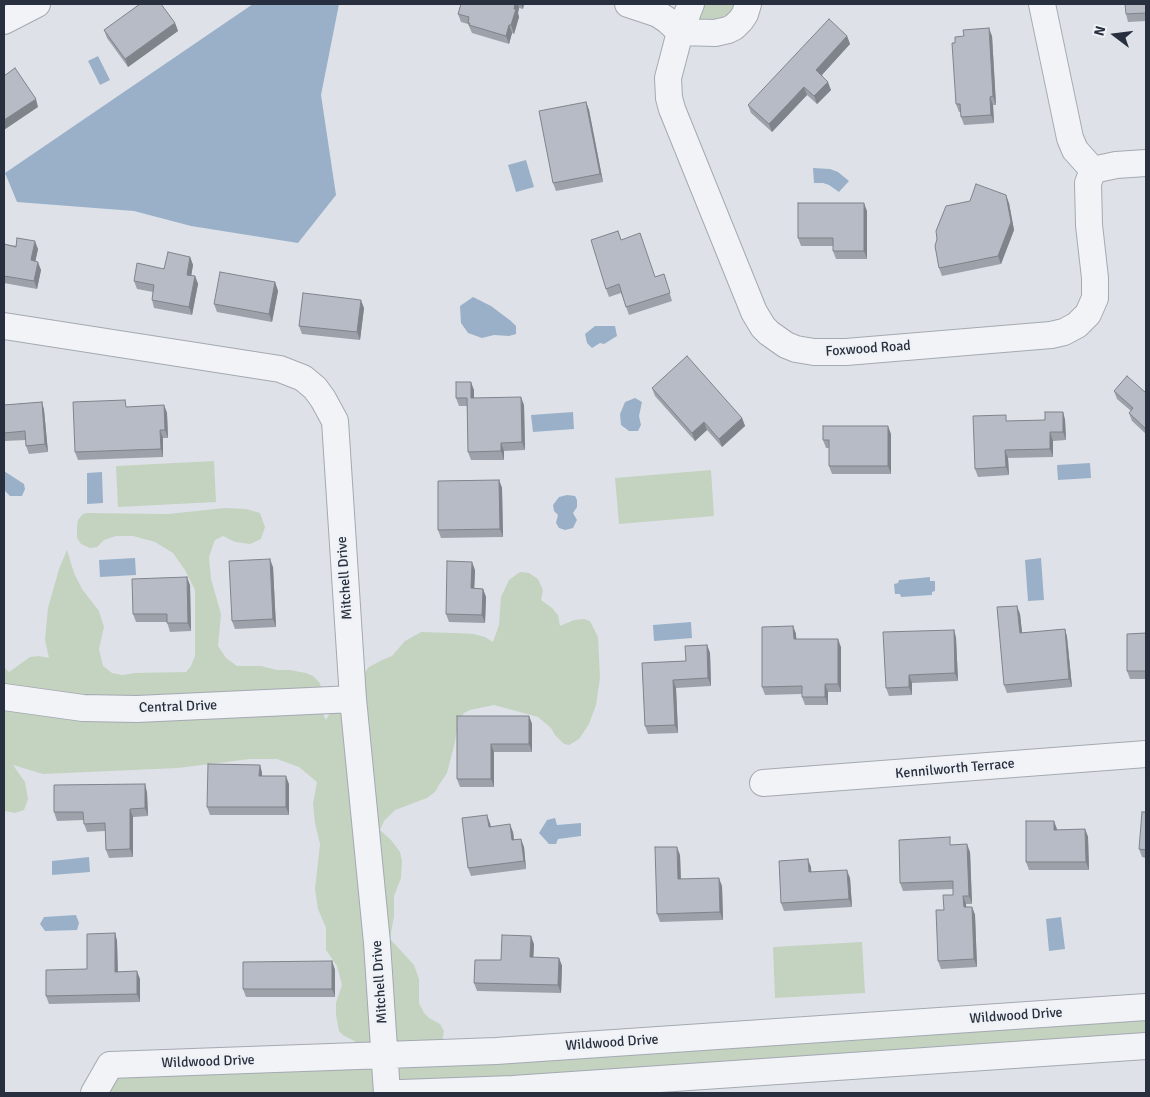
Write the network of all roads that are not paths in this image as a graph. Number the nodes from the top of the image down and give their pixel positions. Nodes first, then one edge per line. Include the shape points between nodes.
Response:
1 (37, 4) edge
2 (628, 4) edge
3 (691, 4) edge
4 (748, 4) edge
5 (1042, 4) edge
6 (4, 21) edge
7 (680, 32) junction
8 (1146, 163) edge
9 (1093, 170) junction
10 (4, 326) edge
11 (4, 698) edge
12 (353, 699) junction
13 (1146, 754) edge
14 (764, 783) dead end
15 (1146, 1007) edge
16 (1146, 1046) edge
17 (385, 1056) junction
18 (94, 1093) edge
19 (387, 1093) edge
20 (402, 1093) edge

1 - 6 street
2 - 7 street via 658,14
3 - 7 street, Foxwood Road
4 - 7 street via 741,20 728,30
5 - 9 street via 1070,138 1075,150
7 - 9 street, Foxwood Road via 668,78 672,109 754,312 769,333 796,349 846,352 1051,335 1077,325 1088,314 1094,298 1088,183
8 - 9 street
10 - 12 street, Mitchell Drive via 280,369 302,378 315,388 335,421
11 - 12 street, Central Drive via 83,708 137,709
12 - 17 street, Mitchell Drive
13 - 14 street, Kennilworth Terrace
15 - 17 street, Wildwood Drive
16 - 20 street via 513,1090
17 - 18 street, Wildwood Drive via 110,1065
17 - 19 street, Mitchell Drive

